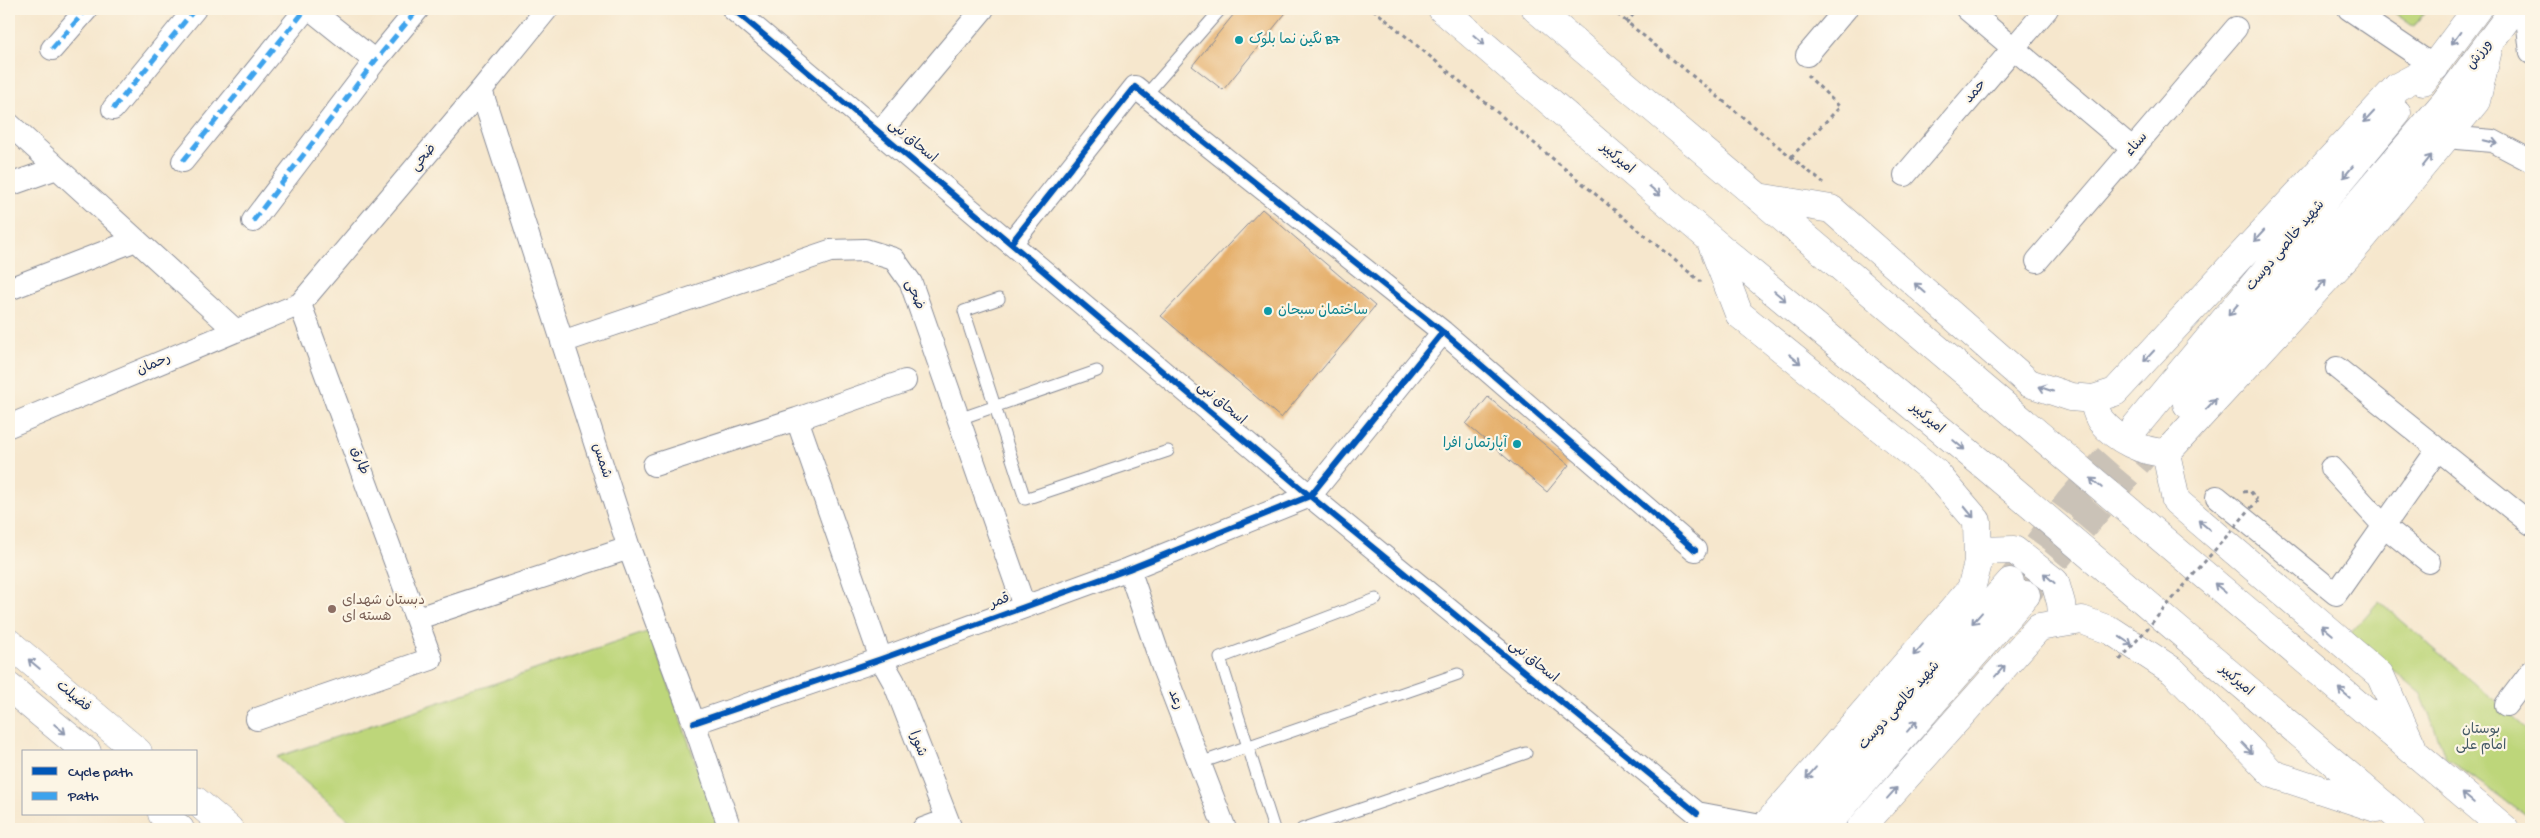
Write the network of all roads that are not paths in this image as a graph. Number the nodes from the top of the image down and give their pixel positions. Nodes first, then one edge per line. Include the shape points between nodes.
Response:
1 (87, 9) edge
2 (196, 9) edge
3 (306, 9) edge
4 (310, 9) edge
5 (418, 9) edge
6 (546, 9) edge
7 (733, 9) edge
8 (983, 9) edge
9 (1221, 9) edge
10 (1442, 9) edge
11 (1536, 9) edge
12 (1846, 9) edge
13 (1967, 9) edge
14 (2047, 9) edge
15 (2349, 9) edge
16 (2477, 9) edge
17 (2514, 9) edge
18 (2526, 9) edge
19 (2236, 28) dead end
20 (2490, 41) junction
21 (2013, 48) junction
22 (52, 49) dead end
23 (2531, 53) edge
24 (1807, 55) road end
25 (375, 61) junction
26 (2435, 67) junction
27 (481, 90) junction
28 (1146, 96) junction
29 (2445, 102) joint
30 (113, 109) dead end
31 (9, 124) edge
32 (880, 132) junction
33 (2446, 137) junction
34 (2133, 149) junction
35 (183, 161) dead end
36 (2531, 161) edge
37 (57, 168) junction
38 (1905, 175) dead end
39 (9, 185) edge
40 (1757, 197) junction
41 (253, 221) dead end
42 (1709, 238) junction
43 (136, 240) junction
44 (1012, 242) junction
45 (2037, 261) dead end
46 (9, 289) edge
47 (999, 299) dead end
48 (300, 304) junction
49 (236, 331) junction
50 (1443, 332) junction
51 (562, 342) junction
52 (2337, 368) dead end
53 (1097, 371) dead end
54 (905, 381) dead end
55 (2093, 399) junction
56 (996, 407) junction
57 (797, 419) junction
58 (959, 420) junction
59 (9, 426) edge
60 (2152, 440) junction
61 (2438, 449) junction
62 (1168, 451) dead end
63 (654, 466) dead end
64 (2331, 468) dead end
65 (1310, 496) junction
66 (2217, 497) dead end
67 (2531, 524) edge
68 (2384, 526) junction
69 (629, 548) junction
70 (1695, 550) dead end
71 (1978, 551) junction
72 (2428, 562) dead end
73 (1129, 569) junction
74 (1376, 599) dead end
75 (1024, 606) junction
76 (418, 618) junction
77 (2063, 623) junction
78 (9, 643) edge
79 (881, 659) junction
80 (2531, 672) edge
81 (1458, 674) dead end
82 (9, 687) edge
83 (2506, 705) dead end
84 (257, 719) dead end
85 (694, 723) junction
86 (1248, 746) junction
87 (85, 750) edge
88 (136, 750) edge
89 (2414, 752) junction
90 (1526, 753) dead end
91 (1200, 763) junction
92 (198, 803) edge
93 (164, 816) edge
94 (1701, 821) edge
95 (2402, 821) edge
96 (949, 825) edge
97 (1773, 828) edge
98 (180, 829) edge
99 (230, 829) edge
100 (730, 829) edge
101 (923, 829) edge
102 (1225, 829) edge
103 (1274, 829) edge
104 (1302, 829) edge
105 (1823, 829) edge
106 (1860, 829) edge
107 (2506, 829) edge

1 - 22 street
2 - 30 street
3 - 35 street
4 - 25 street
5 - 25 street
6 - 27 street, ضحی
7 - 32 street, اسحاق نبی
8 - 32 street
9 - 28 lane
10 -> 42 main road, امیرکبیر
11 - 40 main road
12 - 24 street
13 - 21 street
14 - 21 street, حمد
15 - 26 street
16 -> 26 main road
17 - 20 main road, ورزش
18 - 23 street
19 - 34 street, سناء
20 - 29 main road, ورزش
20 - 33 main road via 2476,101
21 - 34 street
21 - 38 street, حمد
25 - 41 street
26 -> 55 main road via 2398,86 2115,392
26 -> 60 main road, شهید خالصی دوست
27 - 48 street, ضحی
27 - 51 street, شمس
28 - 44 street via 1135,87
28 - 50 street
29 - 60 main road, شهید خالصی دوست
31 - 37 street
32 - 44 street, اسحاق نبی
33 -> 36 street via 2493,141
60 -> 33 main road via 2352,251
34 - 45 street, سناء
37 - 39 street
37 - 43 street
55 -> 40 main road via 2071,397 2029,383 1831,209
89 -> 40 main road
42 -> 71 main road via 1739,314 1936,473 1977,521
42 -> 95 main road, امیرکبیر via 1986,467
43 - 46 street
43 - 49 street
44 - 65 street, اسحاق نبی
47 - 56 lane via 964,311
48 - 49 street, رحمان
48 - 76 street, طارق
49 - 59 street, رحمان
50 - 65 street
50 - 70 street
51 - 58 street, ضحی via 830,250 865,250 894,259 912,282
51 - 69 street, شمس
52 - 61 street
53 - 56 lane
54 - 57 street
55 - 60 main road via 2100,420 2122,440 2152,453
56 - 58 lane
56 - 62 lane via 1025,499
57 - 63 street
57 - 79 street, شورا
58 - 75 street, ضحی
89 -> 60 main road via 2380,675 2176,501
61 - 67 street
61 - 68 street
64 - 68 street
65 - 73 street, قمر
65 - 94 street, اسحاق نبی
66 - 68 street via 2336,594
68 - 72 street
69 - 76 street
69 - 85 street, شمس
77 -> 71 main road via 2055,582 2014,550
71 -> 97 main road via 1971,589
73 - 75 street, قمر
73 - 91 street, رعد
74 - 86 lane via 1220,658
75 - 79 street, قمر
76 - 84 street, طارق via 431,659
77 -> 95 main road via 2082,620 2112,631 2173,671 2273,774
106 -> 77 main road via 2039,626
88 -> 78 main road, فضیلت
79 - 85 street, قمر
79 - 96 street, شورا via 894,682
80 - 83 street
81 - 86 lane
82 -> 87 main road
85 - 100 street, شمس
86 - 91 lane
86 - 103 lane
107 -> 89 main road
90 - 104 lane
91 - 102 street, رعد
92 - 99 main road
93 - 98 main road
94 - 97 street
96 - 101 street
105 -> 97 main road, شهید خالصی دوست via 2018,589

